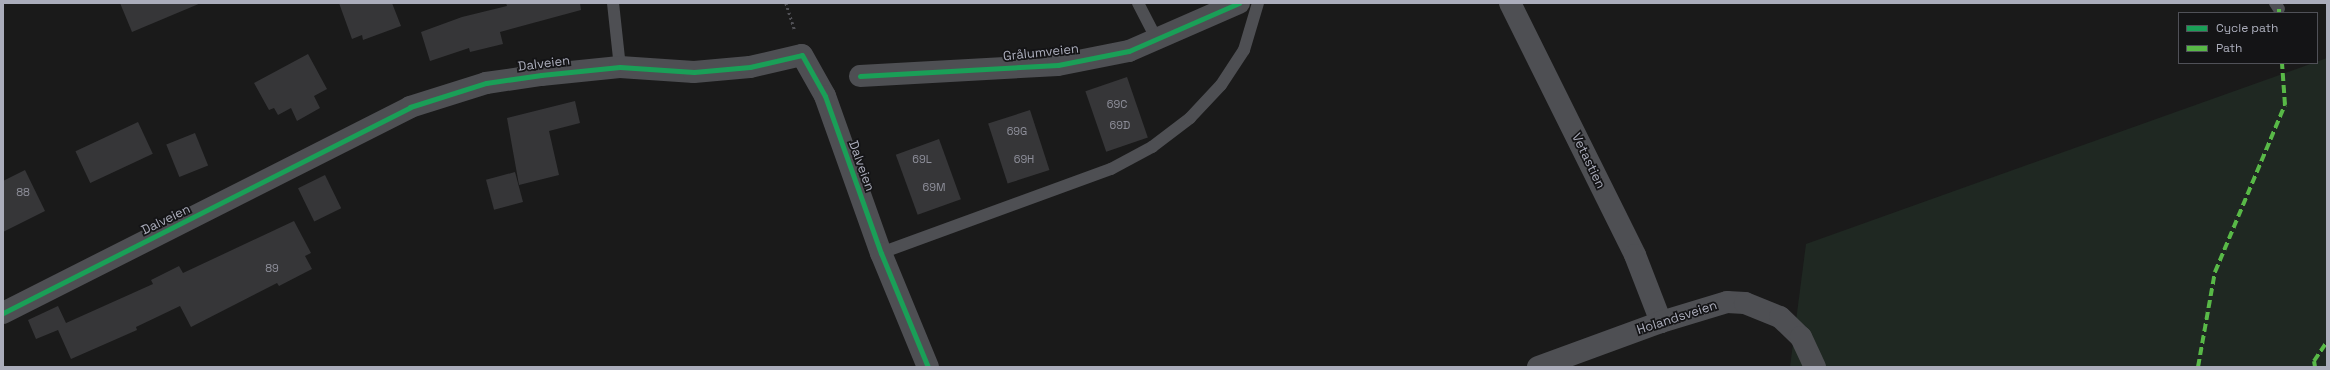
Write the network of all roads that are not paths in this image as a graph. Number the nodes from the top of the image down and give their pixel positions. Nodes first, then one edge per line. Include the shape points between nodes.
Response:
1 (613, 3) edge
2 (1138, 3) edge
3 (1239, 3) edge
4 (1258, 3) edge
5 (1510, 3) edge
6 (1206, 10) edge
7 (1157, 40) junction
8 (620, 67) junction
9 (860, 76) dead end
10 (881, 253) junction
11 (3, 313) edge
12 (1660, 322) junction
13 (928, 367) edge
14 (1538, 367) edge
15 (1816, 367) edge

1 - 8 lane
2 - 7 lane
3 - 6 street, Grålumveien
4 - 10 lane via 1244,50 1221,85 1190,118 1152,147 1110,169
5 - 12 street, Vetastien via 1635,255
6 - 7 street, Grålumveien
7 - 9 street, Grålumveien via 1129,51 1058,65
8 - 10 street, Dalveien via 694,72 750,67 802,55 825,96
8 - 11 street, Dalveien via 486,83 410,107
10 - 13 street, Dalveien
12 - 14 street, Holandsveien
12 - 15 street, Holandsveien via 1727,302 1764,308 1780,317 1801,337

